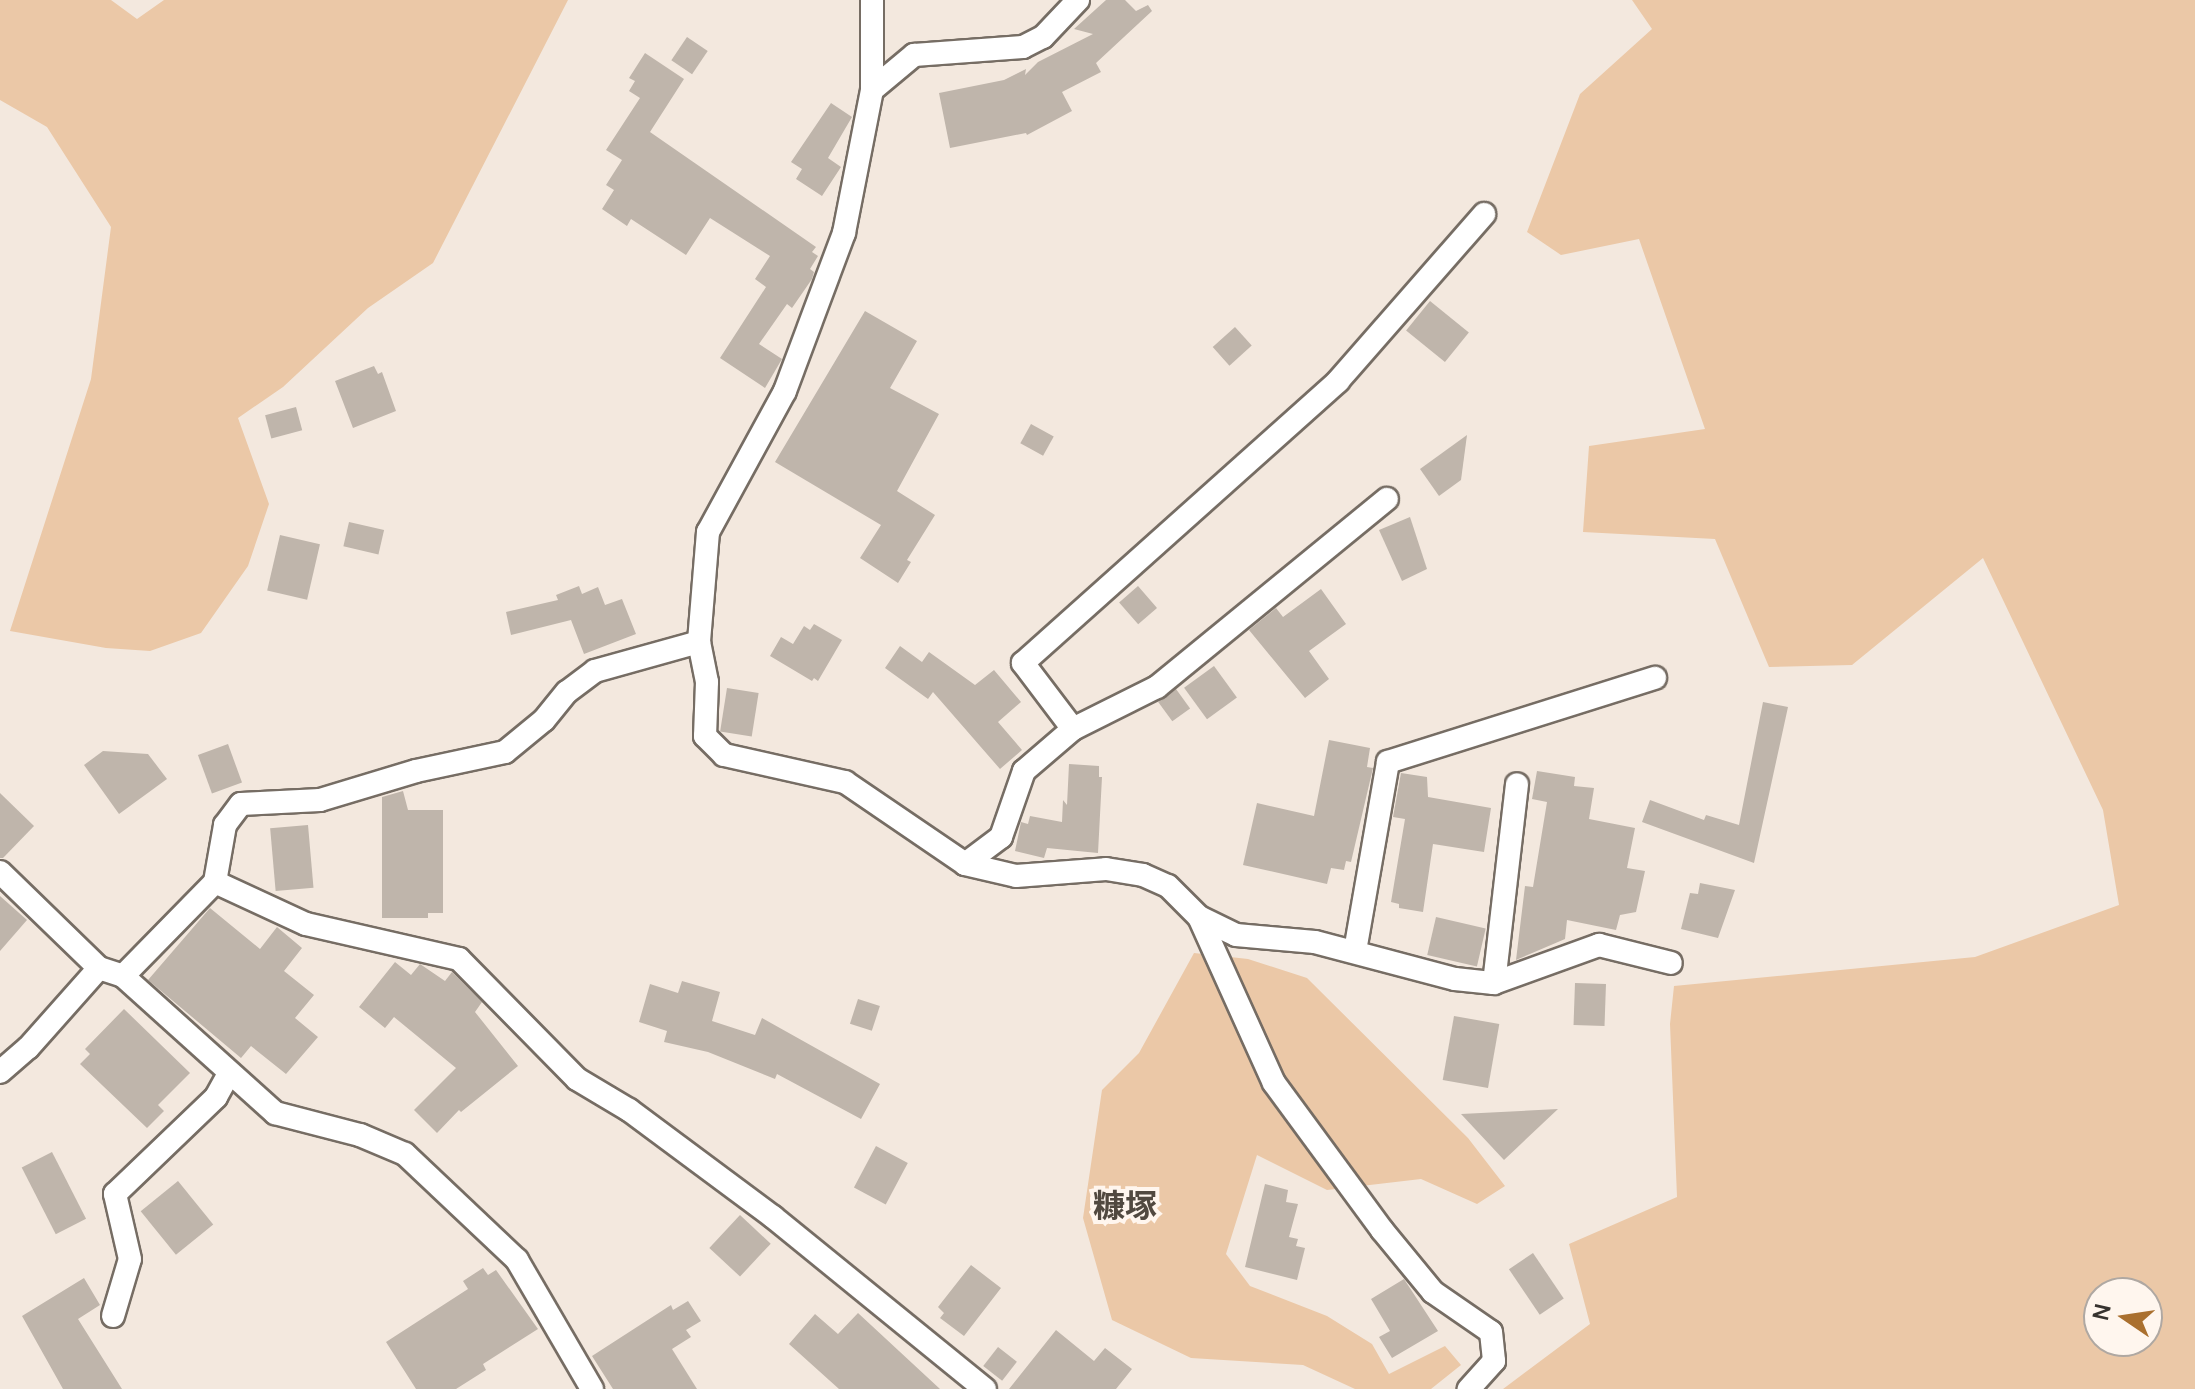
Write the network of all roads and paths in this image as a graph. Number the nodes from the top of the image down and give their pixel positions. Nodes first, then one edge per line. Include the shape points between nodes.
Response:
1 (872, 0) edge
2 (1078, 0) edge
3 (872, 90) junction
4 (1484, 214) dead end
5 (1387, 499) dead end
6 (699, 642) junction
7 (1655, 678) dead end
8 (1073, 729) junction
9 (1517, 784) dead end
10 (965, 864) junction
11 (0, 872) edge
12 (215, 882) junction
13 (1199, 917) junction
14 (1355, 951) junction
15 (1671, 963) dead end
16 (99, 968) junction
17 (123, 976) junction
18 (1494, 983) junction
19 (0, 1072) edge
20 (229, 1074) junction
21 (113, 1316) dead end
22 (592, 1389) edge
23 (985, 1389) edge
24 (1469, 1389) edge

1 - 3 street
2 - 3 street via 1043,37 1023,47 914,55
3 - 6 street via 844,233 803,346 785,391 708,532
4 - 8 street via 1338,381 1023,663
5 - 8 street via 1157,687
6 - 10 street via 707,682 705,736 724,755 845,782
6 - 12 street via 595,671 505,752 320,800 241,804 225,825
7 - 14 street via 1388,762
8 - 10 street via 1024,771 1001,837
9 - 18 street
10 - 13 street via 1016,876 1106,869 1143,875 1168,886
11 - 16 street
12 - 17 street
12 - 23 street via 306,924 459,959 577,1079 629,1110 773,1217
13 - 14 street via 1236,935
13 - 24 street via 1274,1083 1433,1292 1491,1332 1494,1361
14 - 18 street via 1455,979
15 - 18 street via 1599,945
16 - 17 street
16 - 19 street
17 - 20 street
20 - 21 street via 216,1097 115,1194 130,1259
20 - 22 street via 275,1113 360,1135 405,1154 517,1260

